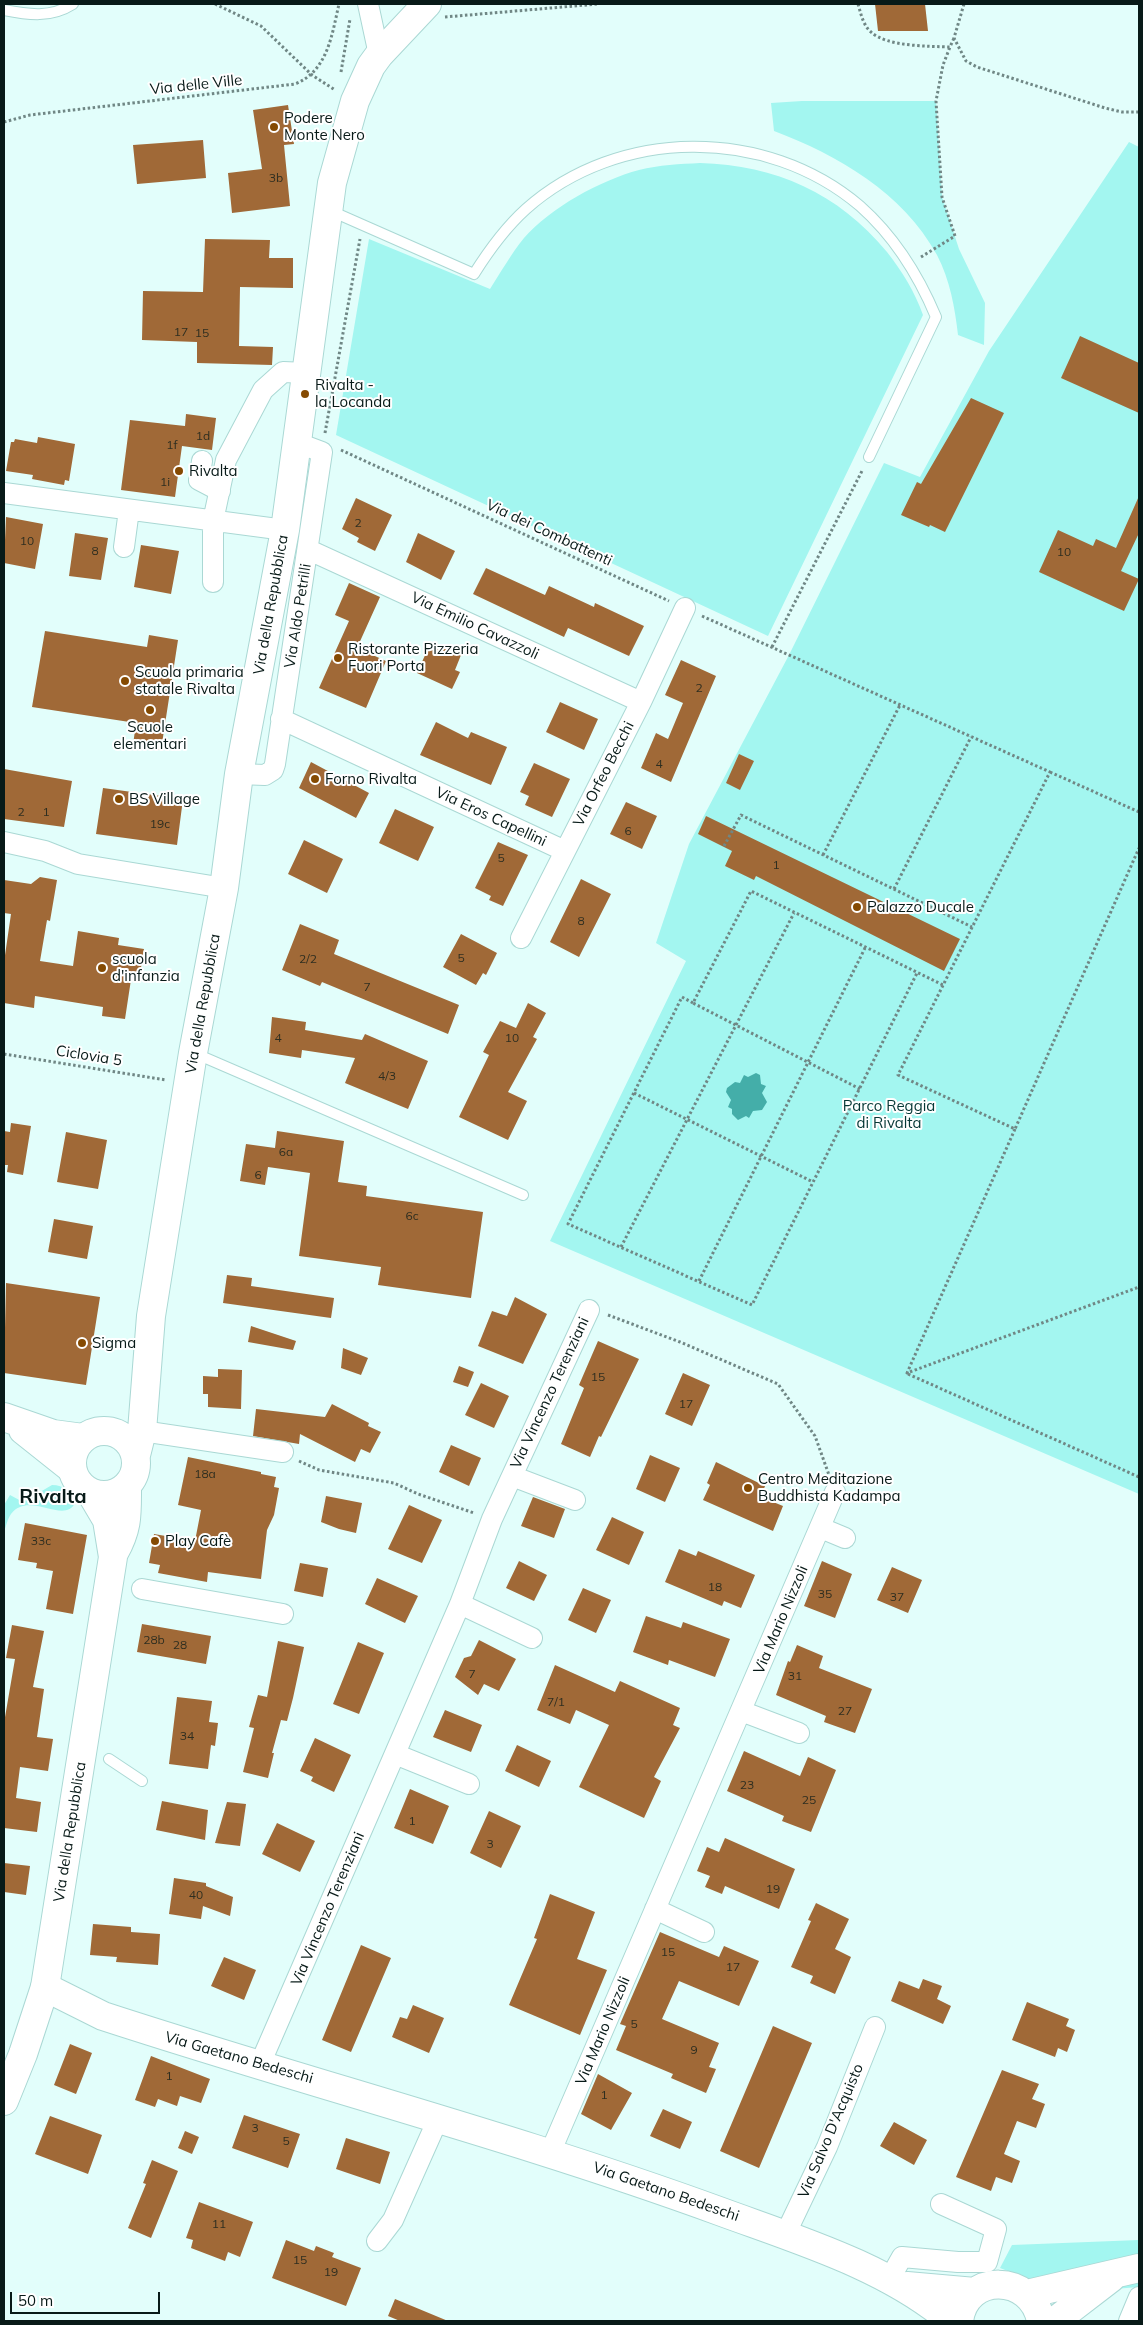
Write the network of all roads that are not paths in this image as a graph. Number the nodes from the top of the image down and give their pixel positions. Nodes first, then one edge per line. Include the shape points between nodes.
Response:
1 (73, 4) edge
2 (368, 4) edge
3 (419, 7) edge
4 (4, 10) edge
5 (379, 55) junction
6 (327, 210) junction
7 (295, 373) junction
8 (307, 438) junction
9 (868, 457) road end
10 (202, 461) dead end
11 (220, 491) junction
12 (4, 493) edge
13 (129, 510) junction
14 (213, 521) junction
15 (285, 530) junction
16 (124, 547) dead end
17 (308, 550) junction
18 (213, 582) dead end
19 (685, 608) road end
20 (642, 702) junction
21 (281, 720) junction
22 (239, 774) junction
23 (4, 842) edge
24 (565, 851) junction
25 (224, 888) junction
26 (521, 938) dead end
27 (194, 1053) junction
28 (523, 1195) dead end
29 (588, 1310) road end
30 (145, 1376) junction
31 (7, 1419) edge
32 (96, 1435) junction
33 (139, 1443) junction
34 (283, 1452) road end
35 (72, 1469) junction
36 (512, 1476) junction
37 (126, 1487) junction
38 (835, 1492) road end
39 (91, 1494) junction
40 (575, 1500) dead end
41 (821, 1528) junction
42 (845, 1538) dead end
43 (112, 1557) junction
44 (142, 1589) dead end
45 (460, 1604) junction
46 (283, 1614) dead end
47 (532, 1638) dead end
48 (741, 1711) junction
49 (799, 1733) dead end
50 (395, 1754) junction
51 (108, 1759) dead end
52 (142, 1781) dead end
53 (469, 1784) dead end
54 (655, 1909) junction
55 (704, 1932) dead end
56 (45, 1987) junction
57 (875, 2027) dead end
58 (260, 2064) junction
59 (4, 2101) edge
60 (438, 2119) junction
61 (550, 2153) junction
62 (941, 2204) dead end
63 (784, 2235) junction
64 (377, 2241) dead end
65 (1129, 2270) edge
66 (895, 2283) junction
67 (975, 2292) junction
68 (1027, 2294) junction
69 (1139, 2297) edge
70 (951, 2321) edge
71 (959, 2321) edge
72 (1041, 2321) edge
73 (1055, 2321) edge
74 (1129, 2321) edge

1 - 4 lane via 60,11 38,15
2 - 5 street
3 - 5 main road, Via della Repubblica
5 - 6 main road, Via della Repubblica via 355,101 336,163
6 - 7 main road, Via della Repubblica
6 - 9 lane via 474,274 489,250 514,222 550,191 574,176 626,155 654,149 709,146 763,155 814,176 859,206 879,225 910,263 936,317
7 - 8 main road, Via della Repubblica
7 - 11 street via 263,390 226,460
8 - 15 main road, Via della Repubblica
8 - 17 street, Via Aldo Petrilli via 322,452
10 - 11 street via 199,480
11 - 14 street
12 - 13 street
13 - 14 street
13 - 16 street
14 - 15 street
14 - 18 street
15 - 22 main road, Via della Repubblica
17 - 20 street, Via Emilio Cavazzoli
17 - 21 street, Via Aldo Petrilli
19 - 20 street, Via Orfeo Becchi
20 - 24 street, Via Orfeo Becchi
21 - 22 street, Via Aldo Petrilli via 273,770 265,775
21 - 24 street, Via Eros Capellini
22 - 25 main road, Via della Repubblica
23 - 25 street via 45,851 78,864
24 - 26 street, Via Orfeo Becchi
25 - 27 main road, Via della Repubblica
27 - 28 lane
27 - 30 main road, Via della Repubblica via 151,1316
29 - 36 street, Via Vincenzo Terenziani
30 - 32 main road, Via della Repubblica via 128,1408
30 - 33 main road, Via della Repubblica
31 - 32 main road via 53,1434
31 - 35 main road
32 - 33 main road
32 - 35 main road, Via della Repubblica via 76,1447
33 - 34 street
33 - 37 main road, Via della Repubblica via 135,1472
35 - 39 main road, Via della Repubblica via 78,1484
36 - 40 street, Via Vincenzo Terenziani
36 - 45 street, Via Vincenzo Terenziani
37 - 39 main road via 110,1496
37 - 43 main road, Via della Repubblica via 124,1534
38 - 41 street, Via Mario Nizzoli
39 - 43 main road, Via della Repubblica via 107,1520
41 - 42 street
41 - 48 street, Via Mario Nizzoli
43 - 56 main road, Via della Repubblica
44 - 46 street
45 - 47 street
45 - 50 street, Via Vincenzo Terenziani
48 - 49 street
48 - 54 street, Via Mario Nizzoli
50 - 53 street
50 - 58 street, Via Vincenzo Terenziani
51 - 52 lane
54 - 55 street
54 - 61 street, Via Mario Nizzoli
56 - 58 main road, Via Gaetano Bedeschi via 103,2016
56 - 59 main road, Via della Repubblica
57 - 63 street, Via Salvo D'Acquisto via 826,2147
58 - 60 main road, Via Gaetano Bedeschi
60 - 61 main road, Via Gaetano Bedeschi
60 - 64 street via 393,2220
61 - 63 main road, Via Gaetano Bedeschi via 624,2176
62 - 66 street via 996,2228 987,2262 902,2257
63 - 66 main road, Via Gaetano Bedeschi
65 - 68 main road
65 - 73 main road
66 - 67 main road, Via Gaetano Bedeschi
66 - 70 main road, Via Gaetano Bedeschi via 932,2305
67 - 68 main road via 999,2284 1011,2285
67 - 71 main road via 966,2301
68 - 72 main road
69 - 74 street

